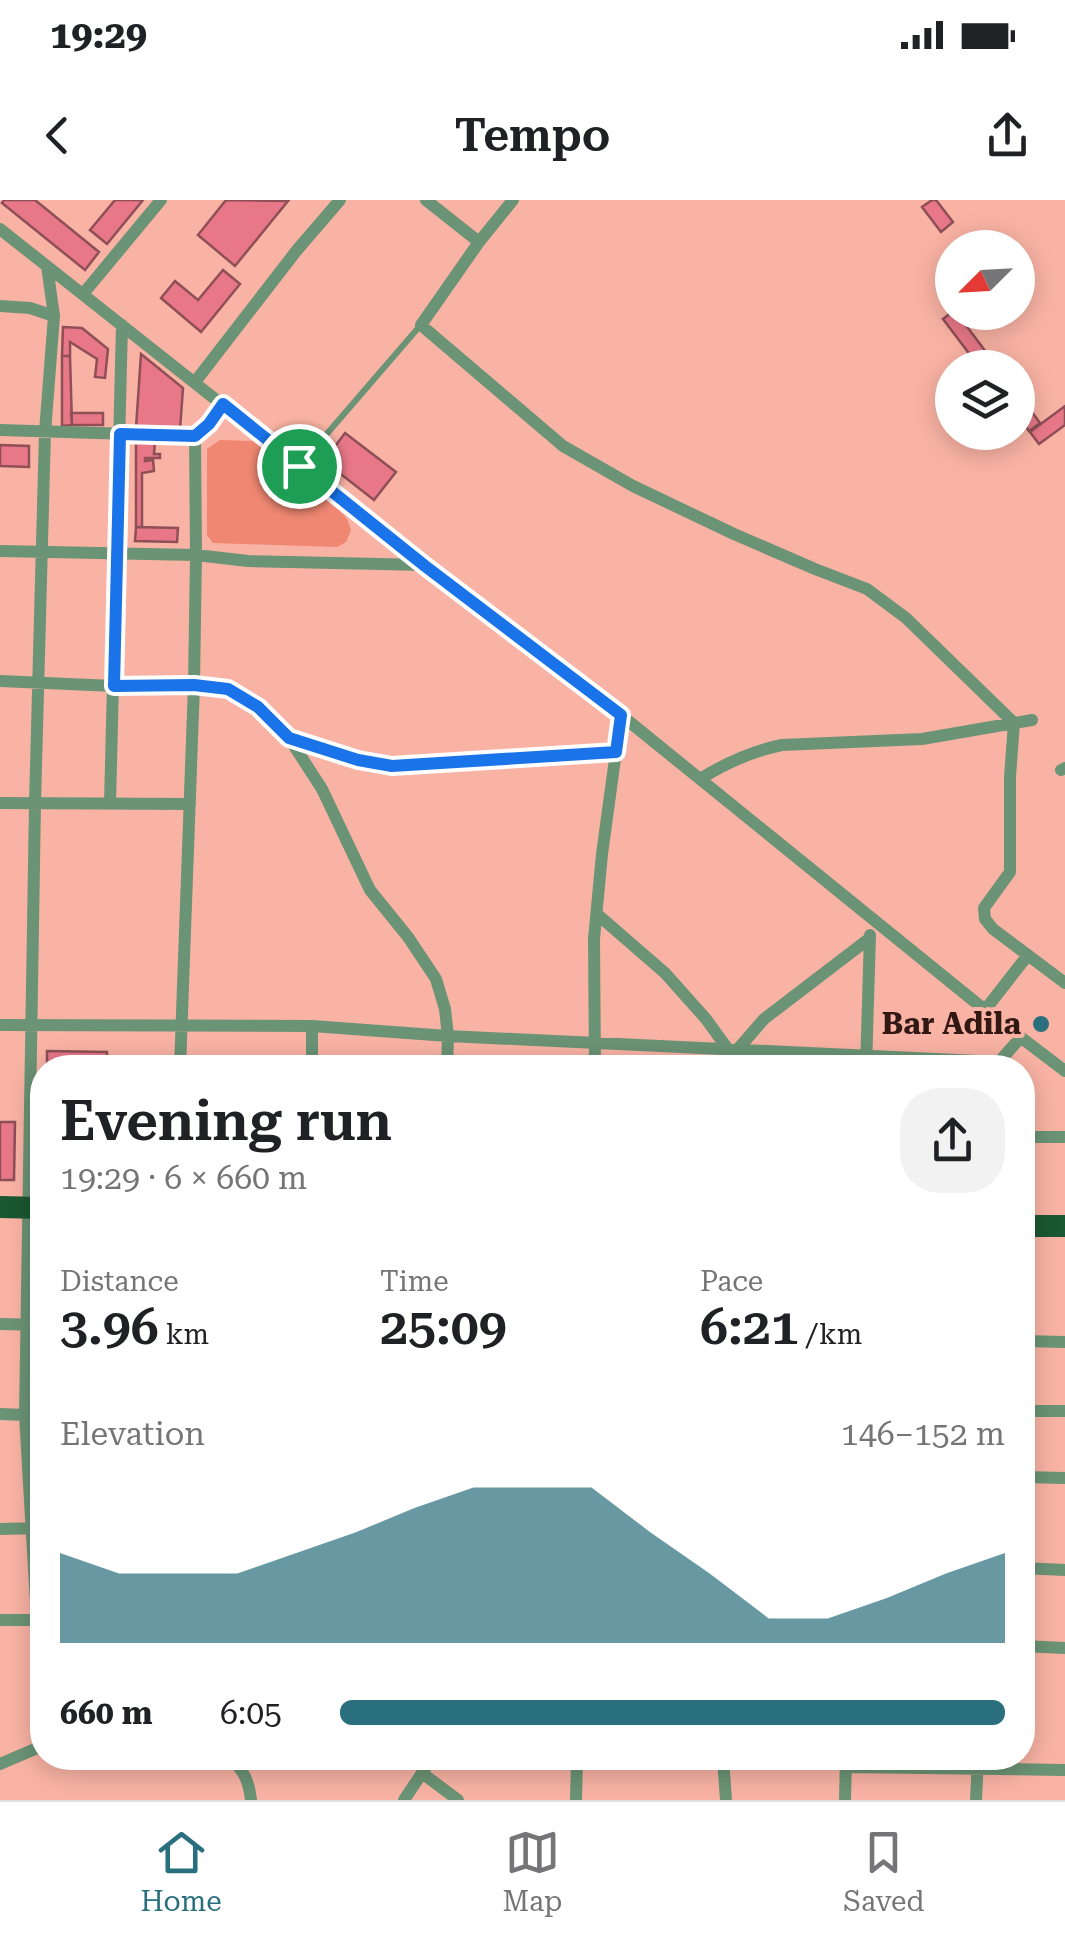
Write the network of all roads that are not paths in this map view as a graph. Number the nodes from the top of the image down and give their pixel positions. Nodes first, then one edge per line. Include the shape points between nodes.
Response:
1 (161, 200) edge
2 (340, 200) edge
3 (426, 200) edge
4 (514, 200) edge
5 (0, 228) edge
6 (479, 242) junction
7 (47, 266) junction
8 (83, 294) junction
9 (0, 306) edge
10 (54, 316) junction
11 (122, 325) junction
12 (421, 325) junction
13 (195, 382) junction
14 (223, 404) junction
15 (0, 430) edge
16 (46, 432) junction
17 (120, 434) junction
18 (195, 436) junction
19 (299, 466) junction
20 (0, 551) edge
21 (42, 552) junction
22 (118, 554) junction
23 (196, 555) junction
24 (425, 566) junction
25 (0, 681) edge
26 (39, 682) junction
27 (194, 685) junction
28 (114, 686) junction
29 (621, 715) junction
30 (1032, 720) dead end
31 (1014, 724) junction
32 (289, 738) junction
33 (616, 752) junction
34 (700, 779) junction
35 (0, 802) edge
36 (35, 803) junction
37 (110, 804) junction
38 (190, 804) junction
39 (596, 914) junction
40 (872, 918) junction
41 (870, 938) junction
42 (1028, 954) junction
43 (1065, 982) edge
44 (986, 1010) junction
45 (0, 1025) edge
46 (32, 1026) junction
47 (181, 1026) junction
48 (312, 1026) junction
49 (448, 1036) junction
50 (1021, 1037) junction
51 (596, 1043) junction
52 (732, 1049) junction
53 (33, 1055) edge
54 (180, 1055) edge
55 (312, 1055) edge
56 (447, 1055) edge
57 (596, 1055) edge
58 (734, 1055) edge
59 (800, 1055) edge
60 (867, 1055) edge
61 (1007, 1055) edge
62 (1065, 1071) edge
63 (1035, 1137) edge
64 (1065, 1137) edge
65 (0, 1207) edge
66 (30, 1208) edge
67 (1035, 1226) edge
68 (1065, 1226) edge
69 (30, 1278) edge
70 (0, 1324) edge
71 (26, 1324) junction
72 (30, 1324) edge
73 (1035, 1341) edge
74 (1065, 1342) edge
75 (1035, 1411) edge
76 (1065, 1411) edge
77 (0, 1414) edge
78 (25, 1415) junction
79 (26, 1434) junction
80 (30, 1434) edge
81 (30, 1468) edge
82 (1035, 1478) edge
83 (1065, 1478) edge
84 (30, 1528) edge
85 (0, 1529) edge
86 (1035, 1569) edge
87 (1065, 1570) edge
88 (0, 1620) edge
89 (30, 1620) edge
90 (1035, 1647) edge
91 (1065, 1648) edge
92 (30, 1751) edge
93 (0, 1764) edge
94 (1035, 1768) edge
95 (248, 1770) edge
96 (424, 1770) edge
97 (577, 1770) edge
98 (724, 1770) edge
99 (846, 1770) edge
100 (978, 1770) edge
101 (1065, 1770) edge
102 (422, 1773) junction
103 (251, 1800) edge
104 (404, 1800) edge
105 (458, 1800) edge
106 (576, 1800) edge
107 (726, 1800) edge
108 (844, 1800) edge
109 (976, 1800) edge

1 - 8 street
2 - 13 street
3 - 6 street
4 - 6 street
5 - 7 street
6 - 12 street
7 - 8 street
7 - 10 street
8 - 11 street
9 - 10 street
10 - 16 street
11 - 13 street
11 - 17 street
12 - 19 lane
12 - 31 street via 564,446 666,502 867,589 906,618
13 - 14 street
14 - 18 street
14 - 19 street
15 - 16 street
16 - 17 street
16 - 21 street
17 - 18 street
17 - 22 street
18 - 23 street
19 - 24 street
20 - 21 street
21 - 22 street
21 - 26 street
22 - 23 street
22 - 28 street
23 - 24 street
23 - 27 street
24 - 29 street
25 - 26 street
26 - 28 street
26 - 36 street
27 - 28 street
27 - 32 street via 228,689
27 - 38 street
28 - 37 street
29 - 33 street
29 - 34 street
30 - 31 street
31 - 34 street via 922,739 782,745
31 - 42 street via 1010,872 984,908 993,928
32 - 33 street via 392,766
32 - 49 street via 322,789 370,890 436,978
33 - 39 street
34 - 40 street
35 - 36 street
36 - 37 street
36 - 46 street
37 - 38 street
38 - 47 street
39 - 51 street
39 - 52 street via 665,973
40 - 41 street
40 - 44 street
41 - 52 street
41 - 60 street
42 - 43 street
42 - 44 street
44 - 50 street
45 - 46 street
46 - 47 street
46 - 53 street
47 - 48 street
47 - 54 street
48 - 49 street
48 - 55 street
49 - 51 street
49 - 56 street
50 - 61 street
50 - 62 street
51 - 52 street
51 - 57 street
52 - 58 street
52 - 59 street
63 - 64 street
65 - 66 highway
67 - 68 highway
69 - 71 street
70 - 71 street
71 - 72 street
71 - 78 street
73 - 74 street
75 - 76 street
77 - 78 street
78 - 79 street
79 - 80 street
79 - 81 street
82 - 83 street
84 - 85 street
86 - 87 street
88 - 89 street
90 - 91 street
92 - 93 street
94 - 101 street
95 - 103 street
96 - 102 street
97 - 106 street
98 - 107 street
99 - 108 street
100 - 109 street
102 - 104 street
102 - 105 street

